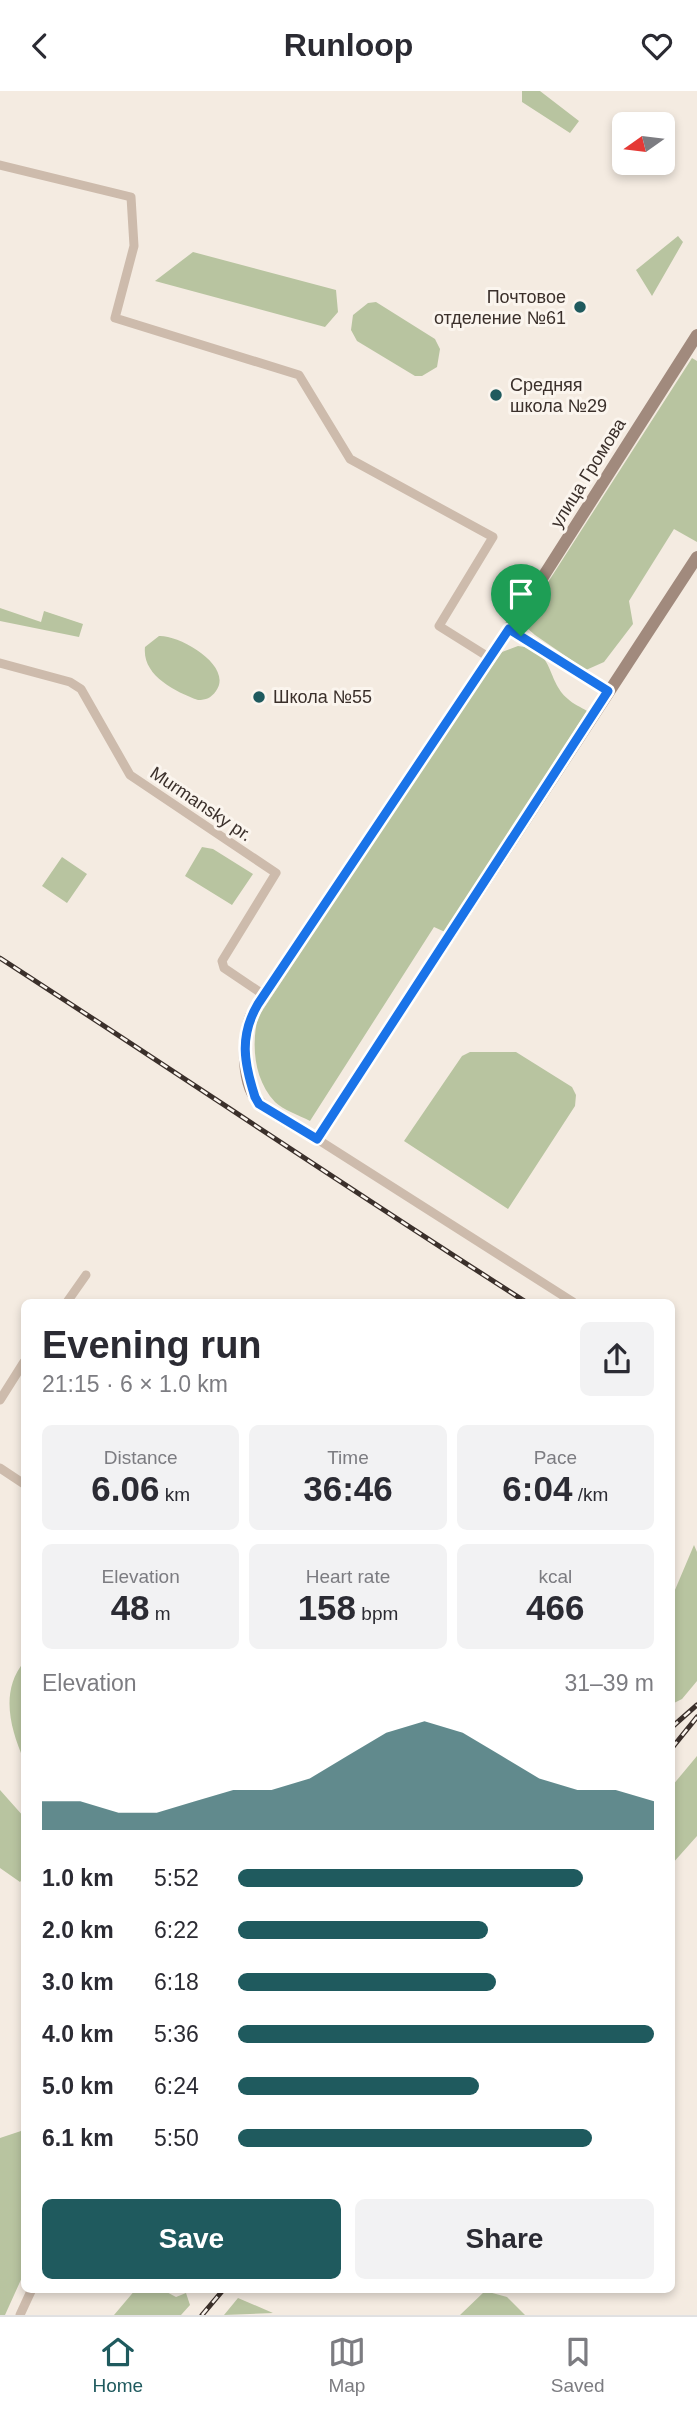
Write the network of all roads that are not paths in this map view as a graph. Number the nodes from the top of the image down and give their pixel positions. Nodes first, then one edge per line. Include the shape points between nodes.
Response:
1 (0, 165) edge
2 (697, 335) edge
3 (693, 351) edge
4 (697, 557) edge
5 (509, 629) junction
6 (490, 658) junction
7 (0, 663) edge
8 (608, 691) junction
9 (264, 995) junction
10 (317, 1139) junction
11 (86, 1275) dead end
12 (68, 1299) edge
13 (568, 1299) edge
14 (21, 1367) edge
15 (0, 1400) edge
16 (0, 1468) edge
17 (21, 1482) edge
18 (30, 2293) edge
19 (20, 2315) edge

1 - 6 street via 131,197 134,246 115,318 299,375 350,459 493,537 439,626
2 - 3 street, улица Громова
3 - 5 street, улица Громова
4 - 8 street
5 - 6 street, улица Громова
5 - 8 street
6 - 9 street, улица Громова
7 - 9 street, Murmansky pr. via 81,689 130,775 276,873 222,961 224,968
8 - 10 street
9 - 10 street, улица Громова via 244,1038 255,1097 259,1104
10 - 13 street
11 - 12 street
14 - 15 street
16 - 17 street
18 - 19 street

